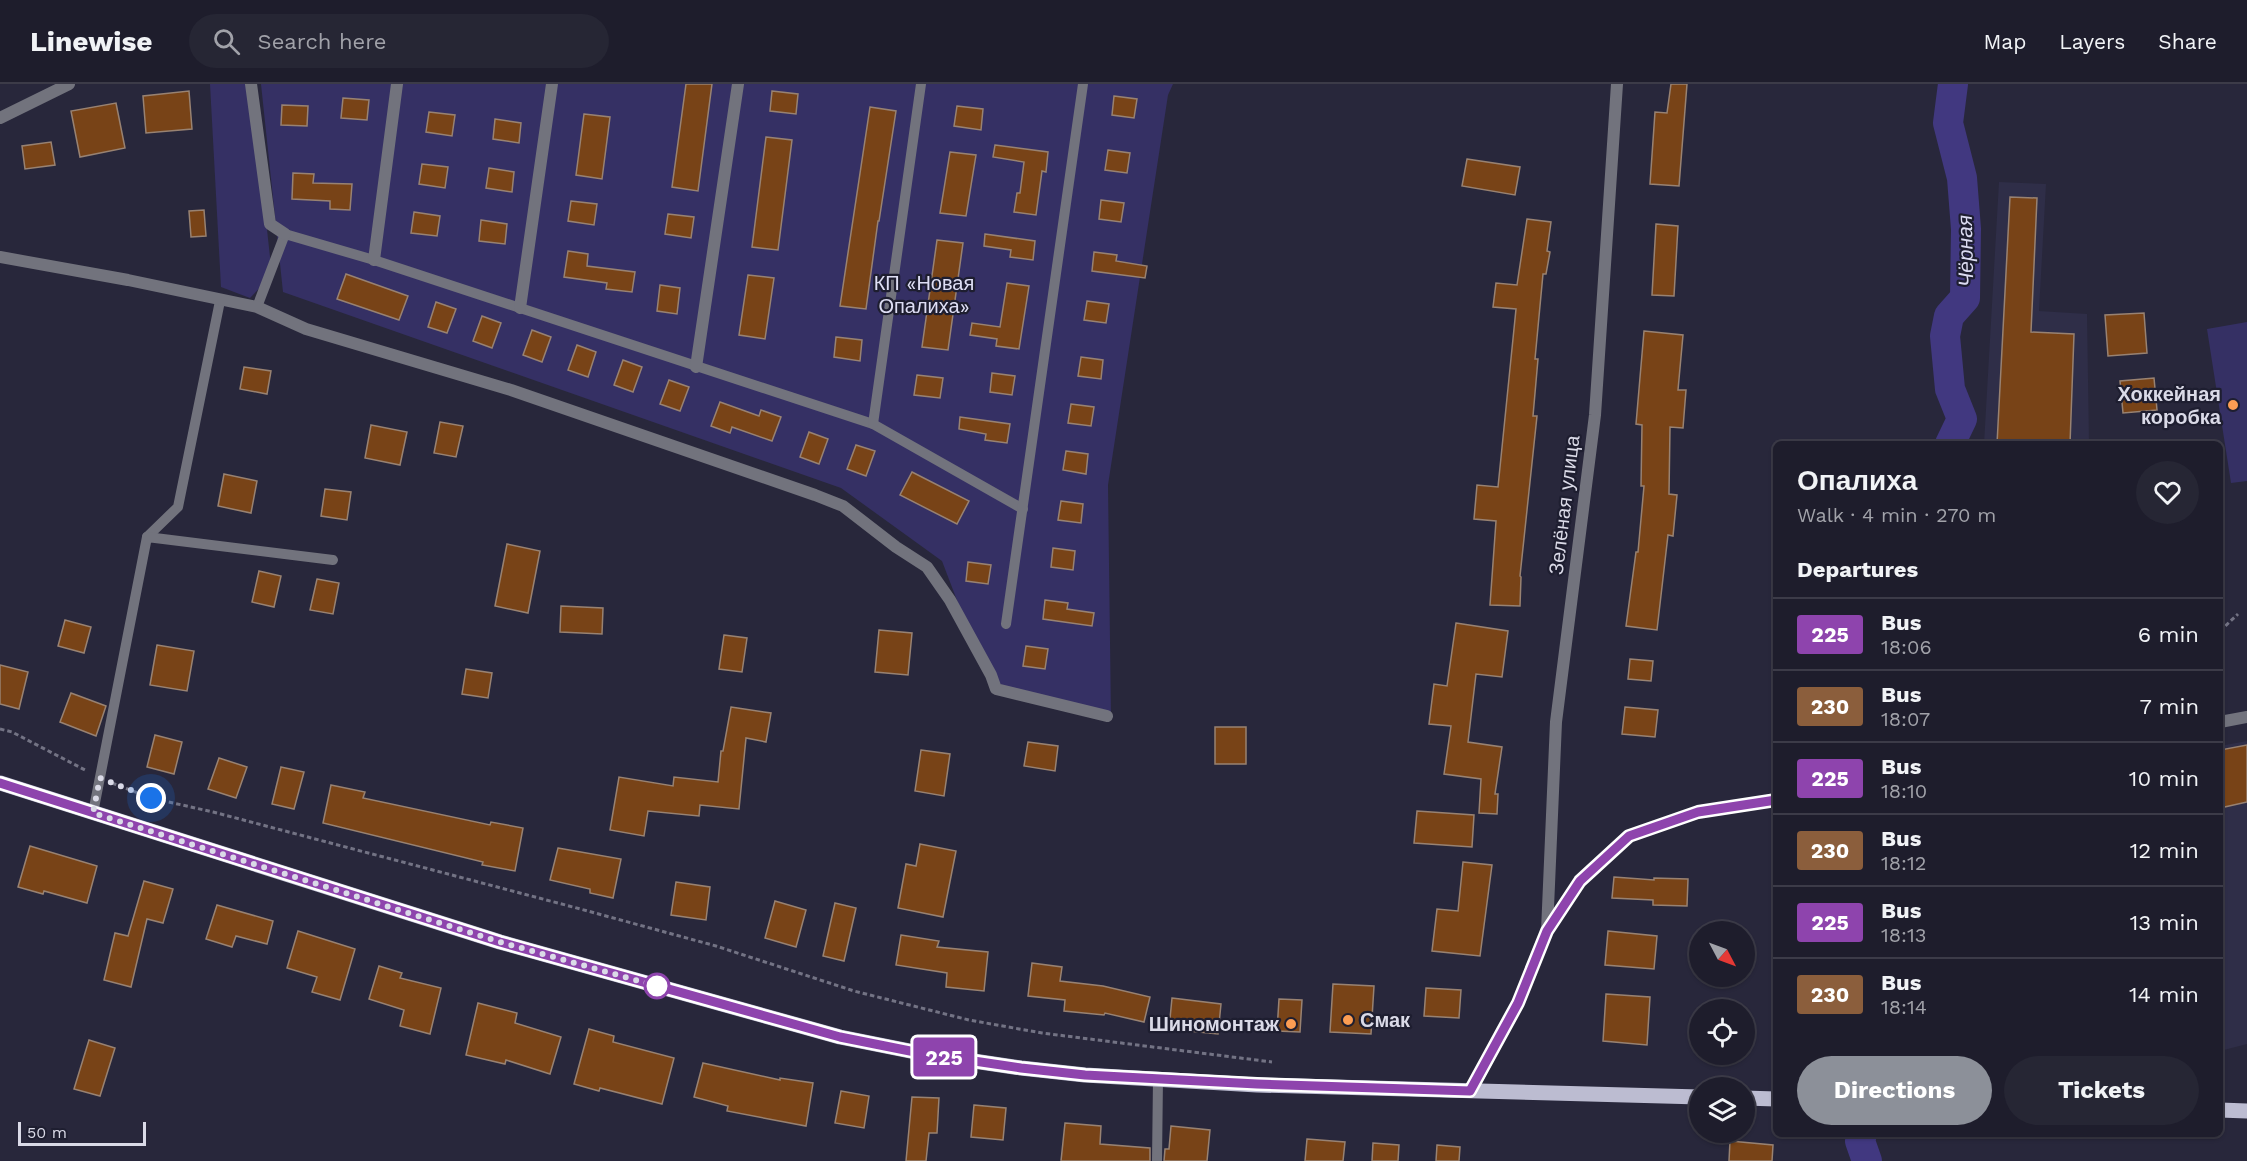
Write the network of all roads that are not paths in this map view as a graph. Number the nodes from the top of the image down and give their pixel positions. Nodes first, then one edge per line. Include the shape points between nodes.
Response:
1 (69, 84) edge
2 (251, 84) edge
3 (397, 84) edge
4 (552, 84) edge
5 (738, 84) edge
6 (921, 84) edge
7 (1083, 84) edge
8 (1617, 84) edge
9 (0, 118) edge
10 (285, 234) junction
11 (0, 257) edge
12 (374, 260) junction
13 (220, 301) junction
14 (257, 307) junction
15 (520, 308) junction
16 (696, 367) junction
17 (873, 424) junction
18 (1023, 509) junction
19 (147, 537) junction
20 (333, 560) dead end
21 (1006, 624) dead end
22 (1107, 716) dead end
23 (2247, 717) edge
24 (2223, 721) edge
25 (0, 783) edge
26 (1773, 800) edge
27 (93, 813) junction
28 (1547, 931) junction
29 (1158, 1079) junction
30 (1470, 1091) junction
31 (1689, 1097) edge
32 (1755, 1098) edge
33 (1773, 1099) edge
34 (2223, 1110) edge
35 (2247, 1111) edge
36 (1157, 1161) edge

1 - 9 street
2 - 10 street via 270,224
3 - 12 street
4 - 15 street
5 - 16 street
6 - 17 lane
7 - 18 lane
8 - 28 street, Зелёная улица via 1595,415 1556,722
10 - 12 lane
10 - 14 lane
11 - 13 street
12 - 15 lane
13 - 14 street
13 - 19 lane via 178,507
14 - 22 street via 306,329 511,390 843,506 927,567 950,600 996,689
15 - 16 lane
16 - 17 lane
17 - 18 lane
18 - 21 lane
19 - 20 lane
19 - 27 lane
23 - 24 street
25 - 27 main road
26 - 28 street via 1698,812 1629,836 1580,881
27 - 29 main road via 500,942 840,1037 1021,1068
28 - 30 street via 1518,1003
29 - 30 main road
29 - 36 lane
30 - 31 main road
32 - 33 main road
34 - 35 main road

